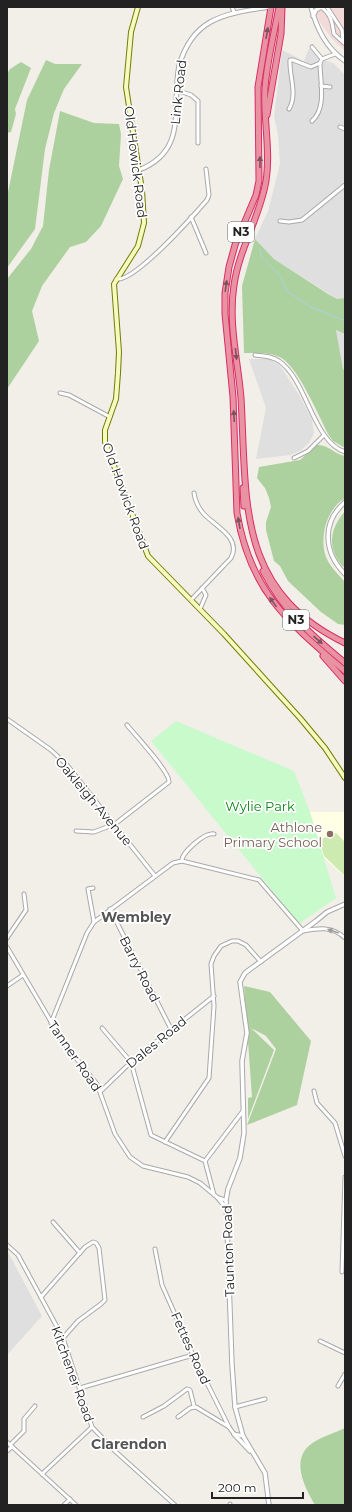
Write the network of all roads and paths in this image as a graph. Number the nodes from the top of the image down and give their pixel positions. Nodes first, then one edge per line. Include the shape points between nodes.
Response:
1 (138, 7) edge
2 (232, 7) edge
3 (311, 7) edge
4 (321, 7) edge
5 (326, 7) edge
6 (270, 8) edge
7 (281, 8) edge
8 (234, 12) junction
9 (313, 16) junction
10 (344, 44) edge
11 (312, 47) dead end
12 (336, 54) junction
13 (322, 59) junction
14 (345, 61) edge
15 (320, 63) junction
16 (321, 86) junction
17 (330, 87) dead end
18 (176, 90) junction
19 (289, 109) dead end
20 (312, 121) dead end
21 (340, 127) dead end
22 (345, 129) edge
23 (198, 143) dead end
24 (206, 169) dead end
25 (139, 170) junction
26 (345, 185) edge
27 (191, 217) junction
28 (280, 221) dead end
29 (206, 253) dead end
30 (116, 279) junction
31 (255, 355) dead end
32 (60, 393) dead end
33 (110, 417) junction
34 (324, 435) junction
35 (345, 452) edge
36 (243, 454) junction
37 (294, 458) dead end
38 (194, 493) dead end
39 (345, 502) edge
40 (345, 574) edge
41 (202, 588) junction
42 (191, 600) junction
43 (200, 609) junction
44 (299, 631) junction
45 (345, 643) edge
46 (345, 663) edge
47 (345, 671) edge
48 (345, 681) edge
49 (7, 719) edge
50 (127, 725) dead end
51 (345, 778) edge
52 (115, 824) junction
53 (76, 830) dead end
54 (214, 834) dead end
55 (182, 861) junction
56 (156, 876) junction
57 (93, 888) dead end
58 (24, 894) dead end
59 (345, 904) edge
60 (110, 909) junction
61 (94, 922) junction
62 (310, 925) junction
63 (319, 928) junction
64 (303, 931) junction
65 (7, 938) edge
66 (345, 938) edge
67 (7, 947) edge
68 (261, 962) junction
69 (23, 975) junction
70 (7, 986) edge
71 (214, 996) junction
72 (51, 1023) junction
73 (102, 1028) dead end
74 (171, 1029) junction
75 (131, 1062) junction
76 (101, 1091) junction
77 (314, 1091) dead end
78 (243, 1111) junction
79 (165, 1142) junction
80 (345, 1156) edge
81 (205, 1161) junction
82 (345, 1177) edge
83 (214, 1195) junction
84 (218, 1198) junction
85 (226, 1200) junction
86 (226, 1208) junction
87 (54, 1222) dead end
88 (7, 1245) edge
89 (155, 1249) dead end
90 (80, 1253) junction
91 (342, 1272) dead end
92 (41, 1297) junction
93 (63, 1338) junction
94 (320, 1341) dead end
95 (345, 1352) edge
96 (193, 1355) junction
97 (345, 1374) edge
98 (338, 1386) dead end
99 (80, 1388) junction
100 (265, 1399) dead end
101 (35, 1406) dead end
102 (194, 1406) junction
103 (235, 1407) junction
104 (144, 1416) dead end
105 (178, 1417) dead end
106 (92, 1427) junction
107 (229, 1427) junction
108 (234, 1434) junction
109 (243, 1436) junction
110 (7, 1442) edge
111 (11, 1446) junction
112 (7, 1451) edge
113 (252, 1453) junction
114 (42, 1474) junction
115 (70, 1499) junction
116 (64, 1505) edge
117 (76, 1505) edge
118 (175, 1505) edge
119 (269, 1505) edge

1 - 25 main road, Old Howick Road via 131,32 126,80
2 - 8 street
3 - 9 street
4 - 9 street
4 - 10 street via 330,16 334,34
5 - 10 street via 342,30
6 - 8 street, Link Road
44 -> 6 highway, N3 via 282,615 265,591 250,561 240,529 237,513 233,397 225,314 229,267 259,181 258,87
7 -> 36 highway, N3 via 281,34 266,138 266,181 237,268 232,295
8 - 18 street, Link Road via 224,14 205,25 189,42 181,56
9 - 12 street via 321,35
11 - 13 street
12 - 13 street
12 - 14 street
13 - 15 street
15 - 16 street
15 - 19 street via 311,67 290,60 292,101
16 - 17 street
16 - 20 street via 320,108
18 - 23 street via 191,95 198,101
18 - 25 street, Link Road via 174,128 170,145 156,162
21 - 22 street
24 - 27 street via 209,197
25 - 30 main road, Old Howick Road via 145,217 143,232 136,250
26 - 28 street via 302,220
27 - 29 street
27 - 30 street via 146,263 123,279
30 - 33 main road, Old Howick Road via 114,288 119,352 116,399
31 - 34 street via 274,358 288,369
32 - 33 street via 69,395
33 - 42 main road, Old Howick Road via 105,430 105,442 146,552
34 - 35 street
34 - 37 street via 308,451
36 - 45 highway via 249,520 260,559 278,590 296,610 321,630
36 -> 46 highway, N3 via 244,509 260,565 270,586 287,610
38 - 41 street via 203,513 228,535 232,545 231,558
39 - 40 street via 331,521 328,537 331,556
41 - 42 street
41 - 43 street via 206,595
42 - 43 main road, Old Howick Road
43 - 51 main road, Old Howick Road via 300,718
44 - 47 highway, N3
44 - 48 highway
49 - 52 street, Oakleigh Avenue via 57,755 79,778
50 - 52 street via 169,781
52 - 53 street via 94,832
52 - 56 street, Oakleigh Avenue
54 - 55 street via 207,834 183,855
55 - 56 street via 173,862
55 - 64 street via 259,880
56 - 60 street
57 - 61 street via 88,889
58 - 65 street via 26,910
59 - 62 street, Taunton Road via 327,912
60 - 61 street
60 - 74 street, Barry Road
61 - 72 street via 87,933
62 - 63 street
62 - 64 street, Taunton Road
63 - 64 street
66 -> 63 street via 332,929
64 - 68 street, Taunton Road
67 - 69 street, Tanner Road
68 - 71 street via 246,945 238,941 221,946 211,964
68 - 78 street, Taunton Road via 245,973 240,982 247,1033 242,1061
69 - 70 street
69 - 72 street, Tanner Road
71 - 74 street, Dales Road
71 - 79 street via 209,1078
72 - 76 street, Tanner Road via 66,1046 91,1074
73 - 75 street
74 - 75 street, Dales Road
75 - 76 street, Dales Road
75 - 79 street via 150,1134
76 - 83 street, Tanner Road via 115,1134 133,1160 143,1166 188,1176
77 - 80 street via 317,1103 335,1123
78 - 81 street
78 - 85 street, Taunton Road via 242,1151
79 - 81 street
81 - 83 street
82 - 91 street
83 - 84 street, Tanner Road
84 - 85 street, Tanner Road
84 - 86 street
85 - 86 street, Taunton Road
86 - 103 street, Taunton Road
87 - 90 street
88 - 92 street, Kitchener Road via 18,1255
89 - 96 street, Fettes Road via 162,1285
90 - 92 street
90 - 93 street via 91,1243 95,1242 98,1246 105,1300 78,1321
92 - 93 street, Kitchener Road
93 - 99 street, Kitchener Road
94 - 95 street
96 - 99 street
96 - 107 street, Fettes Road
97 - 98 street
99 - 106 street, Kitchener Road
100 - 103 street
101 - 111 street via 24,1420 24,1431
102 - 104 street via 190,1390 187,1389 169,1403
102 - 105 street
102 - 107 street
103 - 109 street, Taunton Road
106 - 114 street
106 - 118 street, Kitchener Road
107 - 108 street, Fettes Road
108 - 109 street
108 - 113 street
109 - 113 street, Taunton Road
110 - 111 street
111 - 112 street
111 - 114 street
113 - 119 street, Taunton Road via 265,1473
114 - 115 street
115 - 116 street
115 - 117 street

